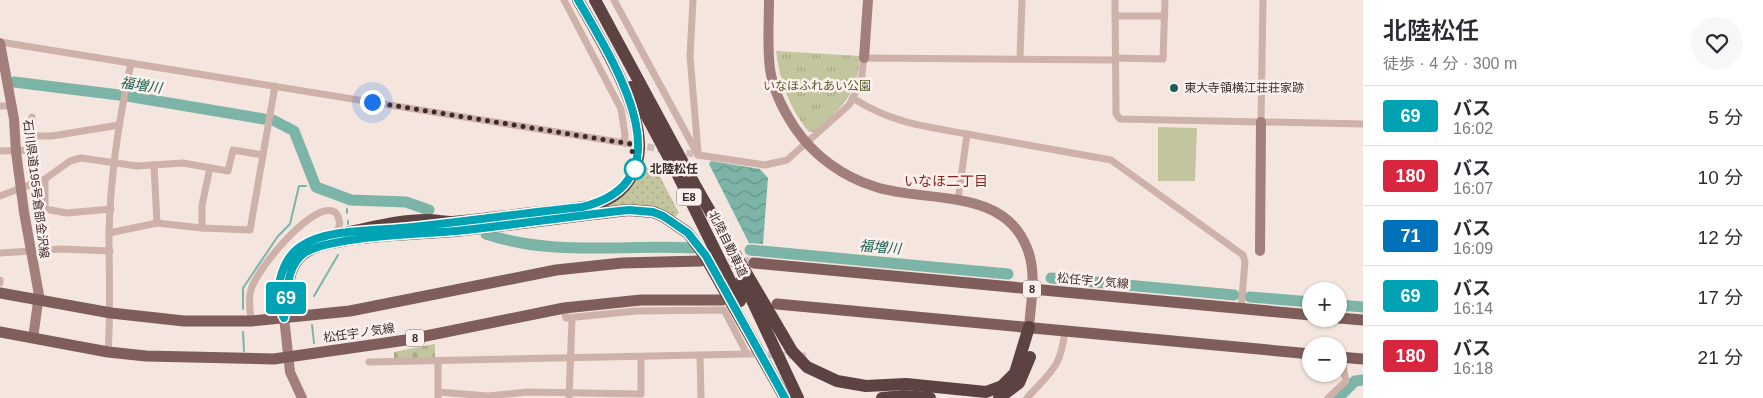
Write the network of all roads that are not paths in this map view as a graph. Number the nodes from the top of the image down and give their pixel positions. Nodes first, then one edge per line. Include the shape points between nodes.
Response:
1 (564, 0) edge
2 (578, 0) edge
3 (582, 0) edge
4 (595, 0) edge
5 (614, 0) edge
6 (693, 0) edge
7 (768, 0) edge
8 (868, 0) edge
9 (1022, 0) edge
10 (1115, 0) edge
11 (1164, 0) edge
12 (1262, 0) edge
13 (1115, 16) junction
14 (1164, 16) junction
15 (0, 42) edge
16 (864, 58) junction
17 (1020, 58) junction
18 (1115, 59) junction
19 (131, 64) junction
20 (275, 86) junction
21 (854, 99) junction
22 (0, 106) edge
23 (12, 106) junction
24 (32, 117) dead end
25 (1261, 122) junction
26 (1363, 124) edge
27 (119, 125) junction
28 (967, 134) junction
29 (32, 136) junction
30 (807, 144) junction
31 (0, 151) edge
32 (16, 152) junction
33 (263, 155) junction
34 (698, 155) junction
35 (115, 163) junction
36 (154, 165) junction
37 (210, 168) junction
38 (45, 179) junction
39 (697, 189) junction
40 (21, 190) junction
41 (0, 196) edge
42 (958, 200) junction
43 (111, 208) junction
44 (157, 223) junction
45 (452, 226) junction
46 (202, 228) junction
47 (109, 233) junction
48 (334, 235) junction
49 (354, 236) junction
50 (30, 250) junction
51 (110, 251) junction
52 (1260, 251) dead end
53 (0, 253) edge
54 (700, 261) tunnel mouth
55 (754, 263) tunnel mouth
56 (1032, 289) junction
57 (0, 293) edge
58 (722, 300) dead end
59 (39, 301) junction
60 (777, 304) dead end
61 (564, 308) junction
62 (1241, 308) junction
63 (111, 313) junction
64 (1302, 314) edge
65 (284, 318) junction
66 (572, 318) junction
67 (1347, 319) edge
68 (1363, 320) edge
69 (250, 321) junction
70 (1029, 327) junction
71 (1065, 330) junction
72 (0, 332) edge
73 (34, 338) junction
74 (108, 352) junction
75 (1302, 353) edge
76 (700, 355) junction
77 (641, 357) junction
78 (288, 358) junction
79 (572, 358) junction
80 (1347, 358) edge
81 (1363, 359) edge
82 (438, 361) junction
83 (369, 362) dead end
84 (1345, 382) edge
85 (438, 395) edge
86 (569, 395) edge
87 (885, 395) edge
88 (630, 396) edge
89 (302, 397) edge
90 (701, 398) edge
91 (786, 398) edge
92 (798, 398) edge
93 (930, 398) edge
94 (999, 398) edge
95 (1027, 398) edge
96 (1328, 398) edge

1 - 20 street via 621,109 628,144
2 - 45 highway via 614,67 635,119 639,148 631,179 616,194 594,204
3 - 91 highway, 北陸自動車道 / E8 via 677,173
4 - 39 highway, 北陸自動車道 / E8
5 - 34 street
6 - 34 street via 690,56
7 - 30 street via 773,82 788,118
8 - 16 street
9 - 17 street
10 - 13 street
11 - 14 street
12 - 25 street
13 - 14 street
13 - 18 street
14 - 18 street via 1163,59
15 - 19 street
15 - 23 street, 石川県道195号倉部金沢線
16 - 17 street
16 - 21 street via 861,82
17 - 18 street
18 - 25 street via 1116,114 1120,120
19 - 20 street
19 - 27 street
20 - 33 street
21 - 28 street via 898,121
21 - 30 street
22 - 23 street
23 - 32 street, 石川県道195号倉部金沢線
24 - 29 street
25 - 26 street
25 - 52 street
27 - 29 street via 52,136
27 - 35 street
28 - 42 street
28 - 62 street via 1111,160 1243,255
29 - 32 street via 32,150
30 - 34 street via 787,160 770,165
30 - 42 street via 829,164 867,184 896,192
31 - 32 street
32 - 40 street, 石川県道195号倉部金沢線
33 - 37 street via 233,150 228,171
33 - 46 street via 251,228
35 - 36 street
35 - 38 street via 81,158 70,161
35 - 43 street
36 - 37 street via 183,163
36 - 44 street
37 - 46 street via 202,205
38 - 40 street
38 - 43 street via 45,209 67,212
39 - 87 highway via 799,359 816,373
39 - 92 highway, 北陸自動車道 / E8
40 - 41 street
40 - 50 street, 石川県道195号倉部金沢線
42 - 56 street via 994,211 1019,233 1029,254
43 - 47 street
44 - 46 street
44 - 47 street
45 - 49 highway via 428,232
45 - 91 highway via 629,210 663,216 681,226 706,256
47 - 51 street
48 - 49 highway
48 - 65 highway via 300,246 288,260 279,292 279,308
48 - 69 street via 339,228 339,219 335,212 327,209 318,212 289,236 251,288
49 - 65 highway via 318,247 300,258 289,279
50 - 51 street
50 - 53 street
50 - 59 street, 石川県道195号倉部金沢線
51 - 63 street
54 - 65 main road, 松任宇ノ気線 via 622,263 564,269 350,311
55 - 56 main road, 松任宇ノ気線 / 8
56 - 62 main road, 松任宇ノ気線 / 8
56 - 70 street
57 - 59 main road, 松任宇ノ気線
58 - 61 main road, 松任宇ノ気線 / 8 via 641,300
59 - 63 main road, 松任宇ノ気線
59 - 73 street, 石川県道195号倉部金沢線
60 - 70 main road
61 - 66 street via 566,318
61 - 78 main road, 松任宇ノ気線 / 8 via 406,340
62 - 64 main road, 松任宇ノ気線 / 8
63 - 69 main road, 松任宇ノ気線 via 184,321
63 - 74 street
65 - 69 main road, 松任宇ノ気線
65 - 78 street
66 - 76 street via 636,311 724,310 747,354
66 - 79 street
67 - 68 main road
70 - 71 main road
70 - 87 highway via 1019,364 1009,380 994,390 976,393 906,384
70 - 94 highway via 1032,344 1024,375 1012,390
71 - 75 main road
71 - 95 street via 1057,366
72 - 73 main road, 松任宇ノ気線 / 8
73 - 74 main road, 松任宇ノ気線 / 8
74 - 78 main road, 松任宇ノ気線 / 8 via 180,358
76 - 77 street
76 - 90 street
77 - 79 street
77 - 88 street via 641,394
78 - 89 street via 290,372
79 - 82 street
79 - 86 street
80 - 81 main road
82 - 83 street
82 - 85 street
84 - 96 street
85 - 86 street via 488,396 527,392
86 - 88 street
87 - 93 highway

